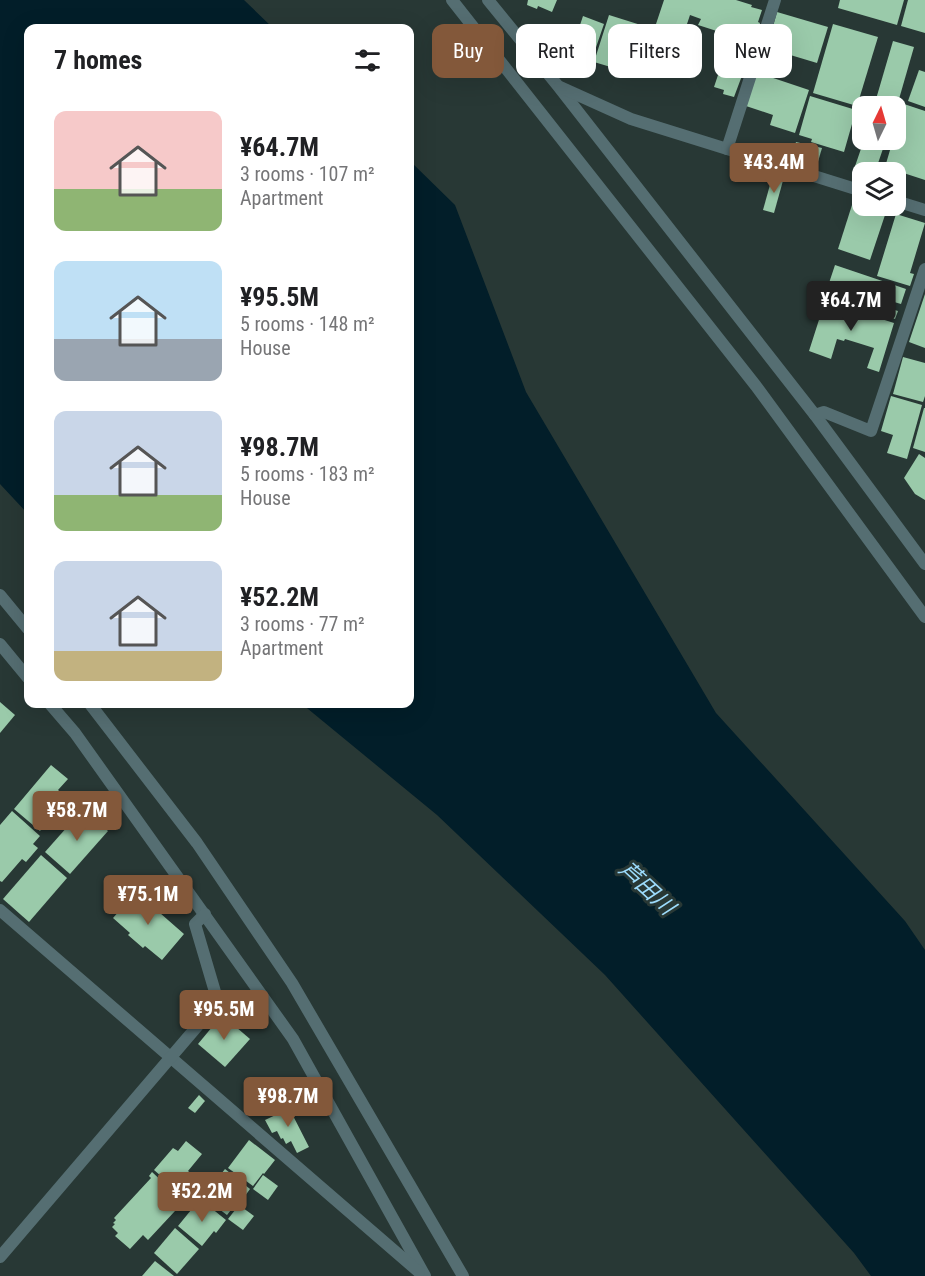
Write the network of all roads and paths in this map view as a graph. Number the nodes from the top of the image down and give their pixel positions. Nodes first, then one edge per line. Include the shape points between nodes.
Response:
1 (452, 0) edge
2 (488, 0) edge
3 (775, 0) edge
4 (558, 86) junction
5 (727, 149) junction
6 (852, 188) edge
7 (906, 204) edge
8 (925, 210) edge
9 (925, 269) edge
10 (815, 415) junction
11 (925, 564) edge
12 (0, 595) edge
13 (925, 617) edge
14 (24, 624) edge
15 (0, 644) edge
16 (24, 673) edge
17 (53, 708) edge
18 (93, 708) edge
19 (0, 910) edge
20 (205, 914) junction
21 (171, 1057) junction
22 (0, 1257) edge
23 (425, 1276) edge
24 (463, 1276) edge

1 - 13 street via 756,386
2 - 4 street
3 - 5 street
4 - 5 street via 631,119
4 - 10 street
5 - 6 street
7 - 8 street
9 - 10 street via 872,430 824,412
10 - 11 street
12 - 14 street
15 - 16 street
17 - 20 street
18 - 24 street via 197,843 292,983
19 - 21 street
20 - 21 street via 195,924 218,1002
20 - 23 street via 293,1039
21 - 22 street
21 - 23 street

